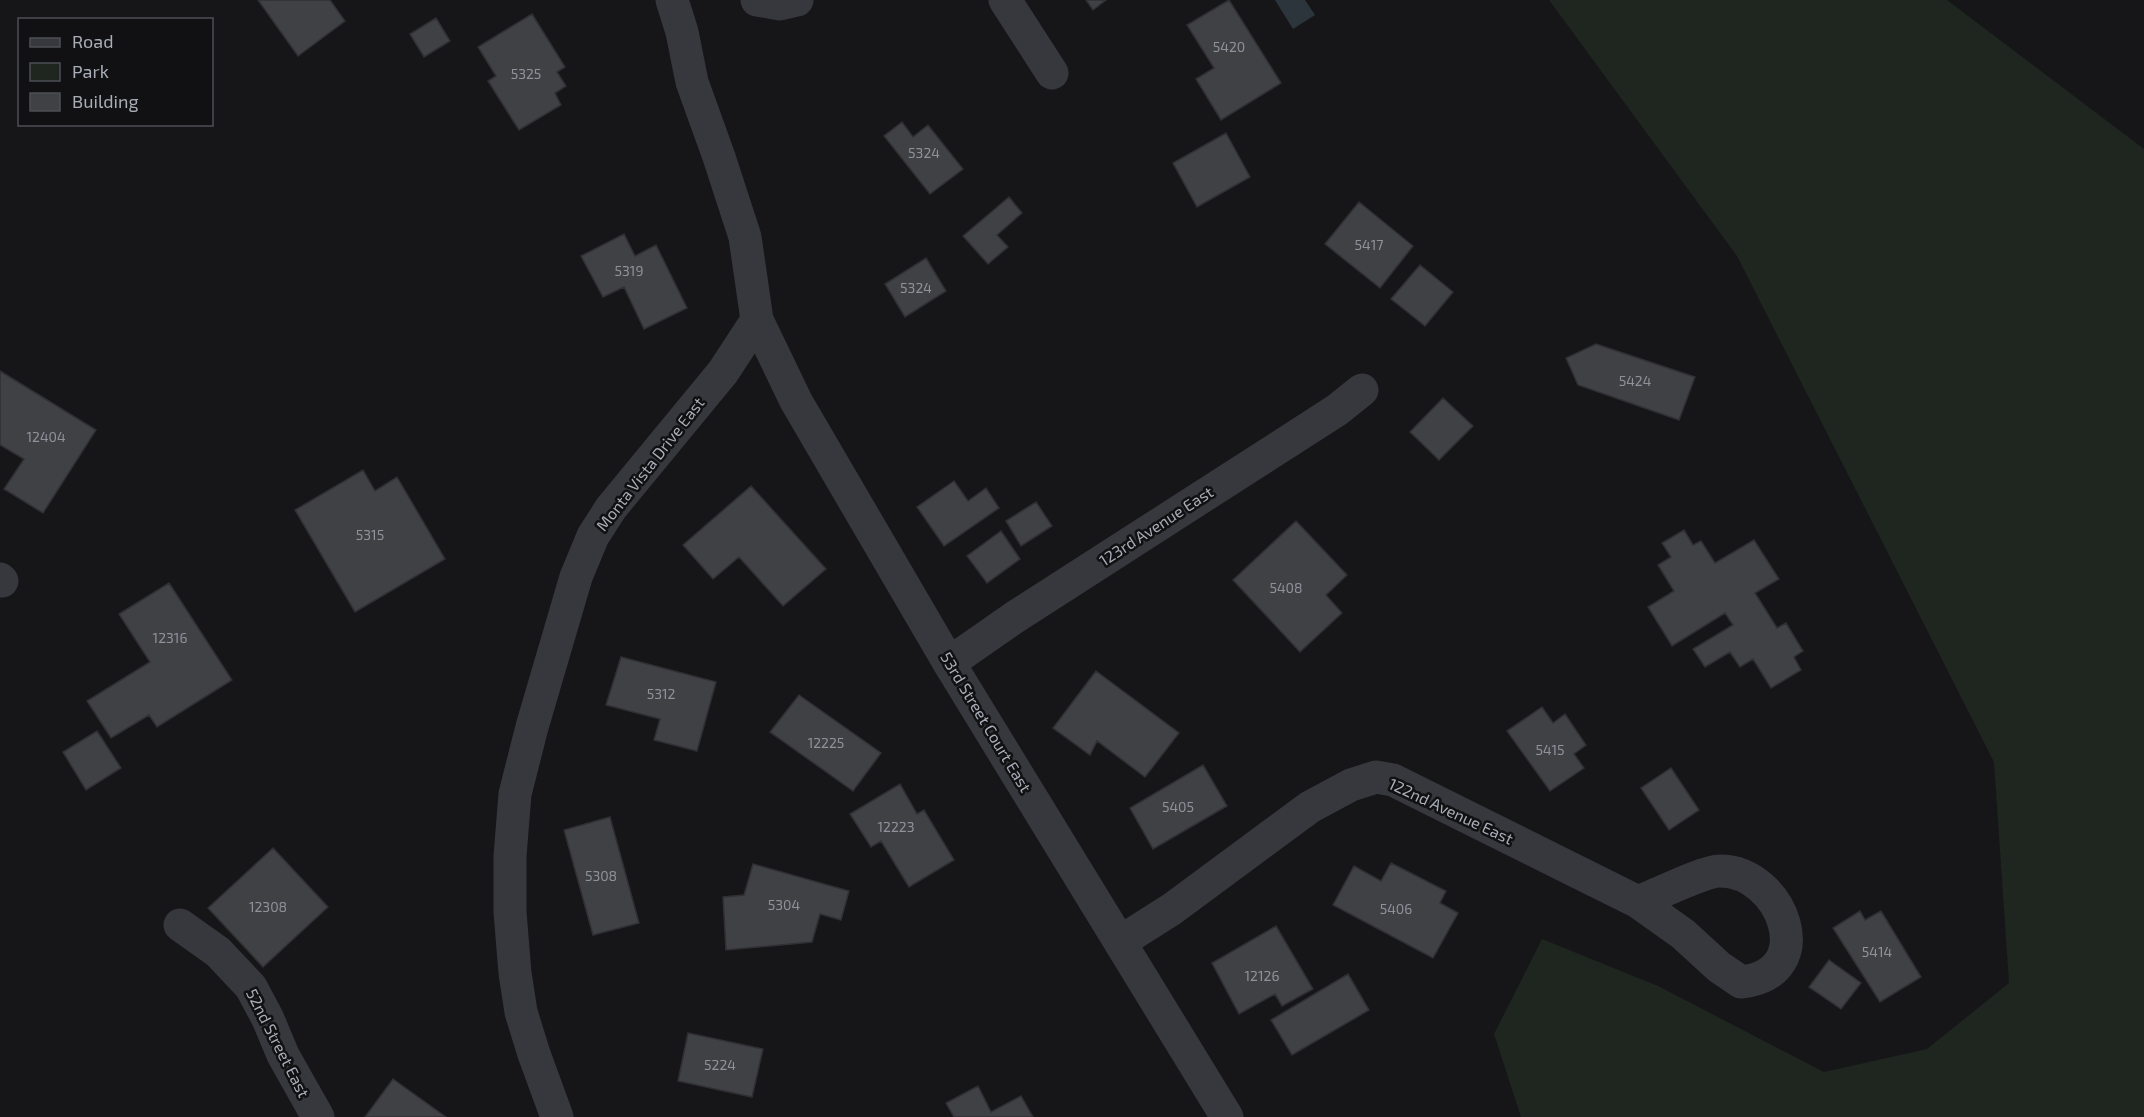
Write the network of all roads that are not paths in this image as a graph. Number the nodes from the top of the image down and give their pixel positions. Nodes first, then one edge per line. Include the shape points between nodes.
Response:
1 (672, 0) edge
2 (757, 0) edge
3 (797, 0) edge
4 (1005, 0) edge
5 (1052, 73) dead end
6 (758, 320) junction
7 (1362, 390) dead end
8 (949, 663) junction
9 (1638, 902) dead end
10 (180, 925) dead end
11 (1120, 942) junction
12 (318, 1117) edge
13 (557, 1117) edge
14 (1227, 1117) edge

1 - 6 street via 692,82 745,237
2 - 3 street via 780,4
4 - 5 street
6 - 8 street, 53rd Street Court East via 796,401
6 - 13 street, Monta Vista Drive East via 723,372 611,508 593,536 576,577 529,738 515,794 510,856 511,922 521,1012
7 - 8 street, 123rd Avenue East
8 - 11 street, 53rd Street Court East
9 - 11 street, 122nd Avenue East via 1393,780 1376,777 1351,785 1310,807 1172,909
10 - 12 street, 52nd Street East via 218,952 251,987
11 - 14 street, 53rd Street Court East

